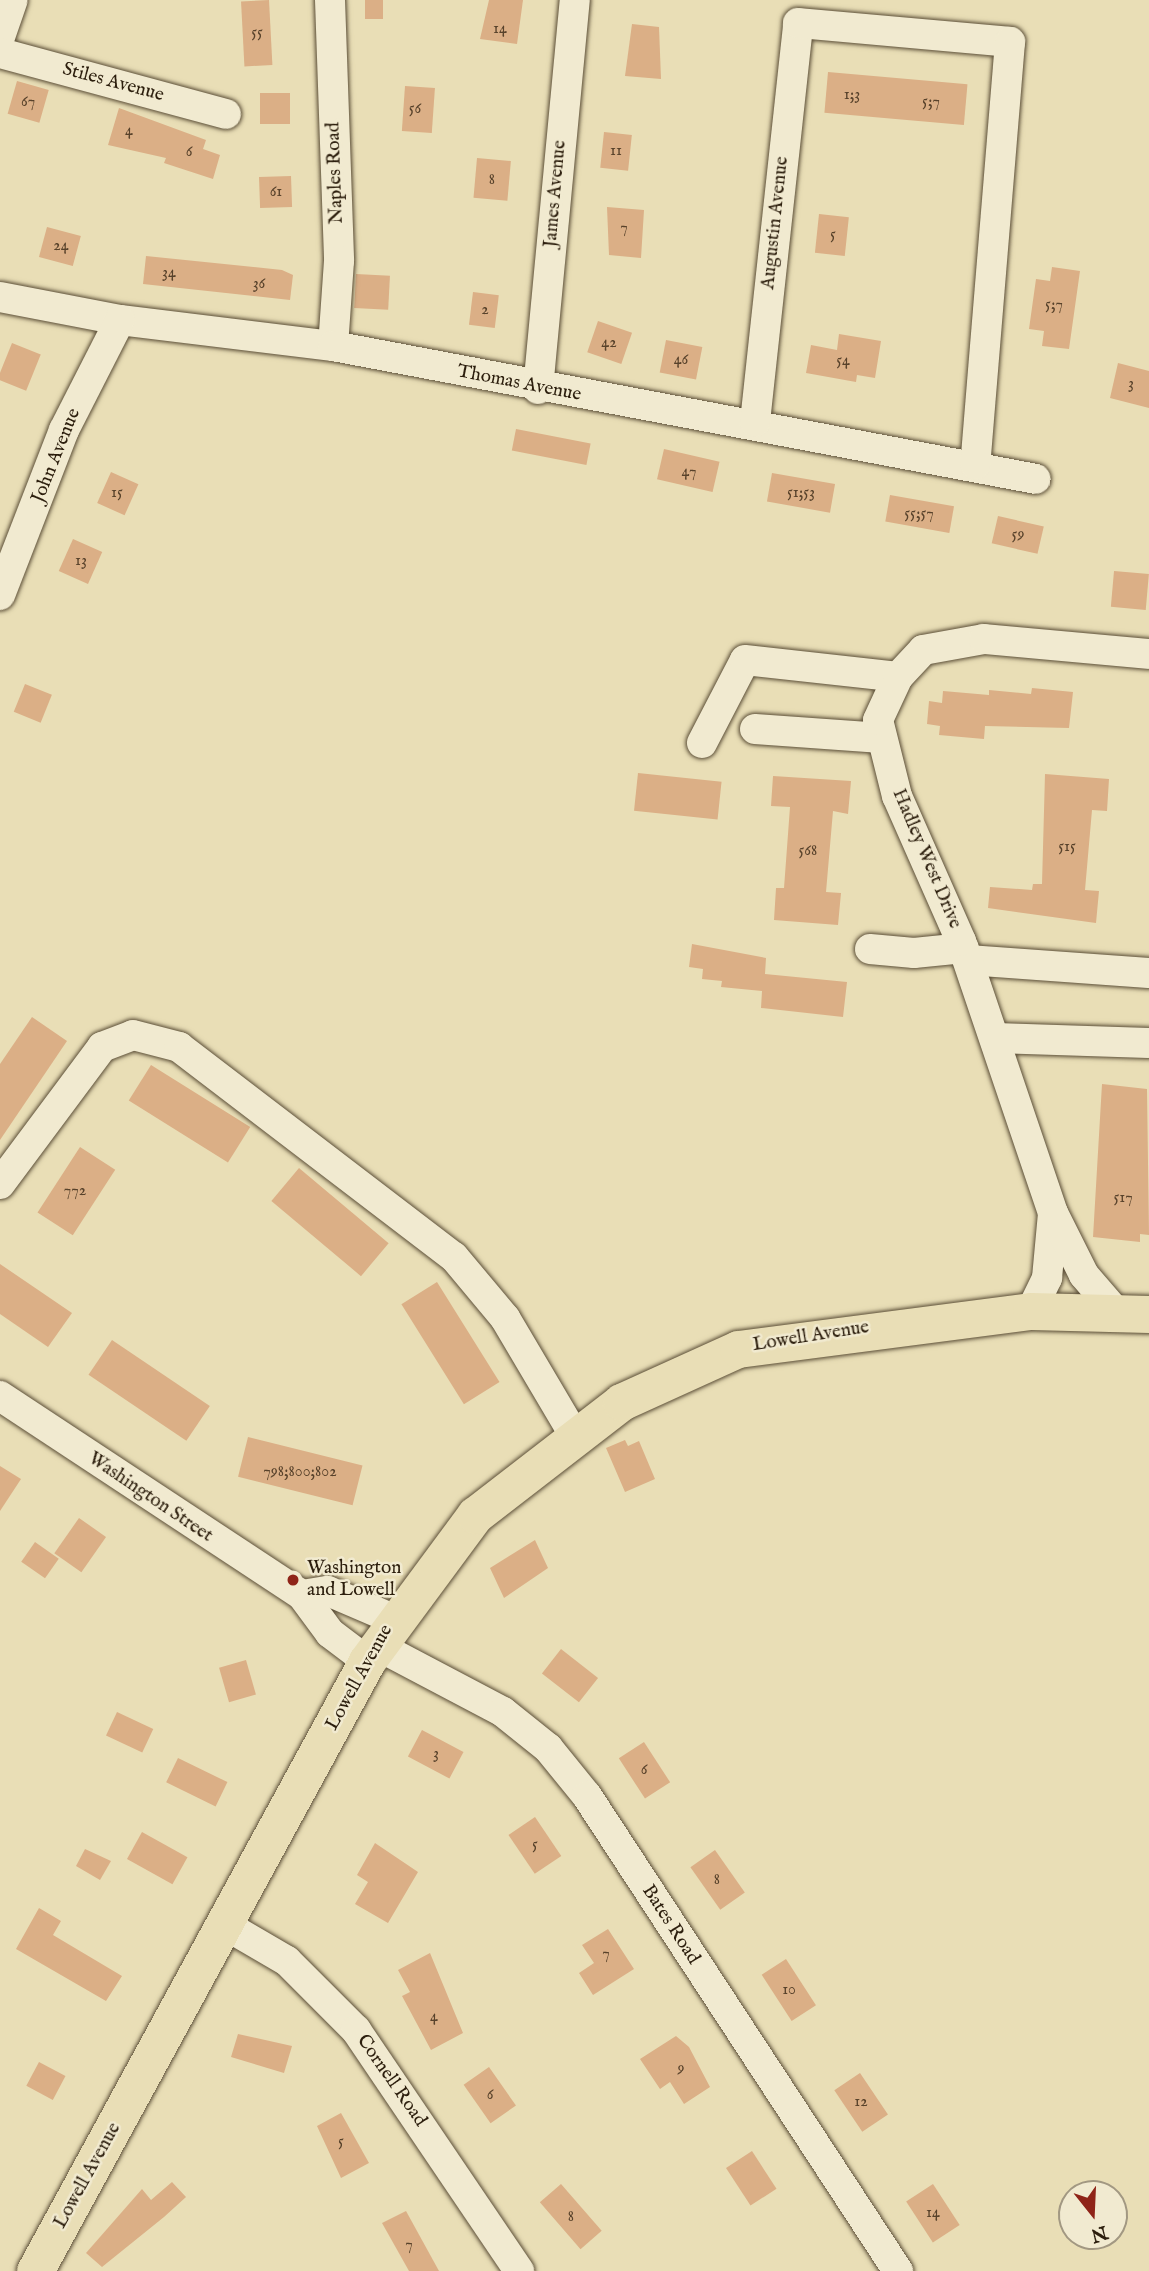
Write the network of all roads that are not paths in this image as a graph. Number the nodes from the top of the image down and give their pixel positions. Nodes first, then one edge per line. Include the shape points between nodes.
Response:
1 (13, 0) edge
2 (330, 0) edge
3 (575, 0) edge
4 (0, 37) edge
5 (0, 52) edge
6 (226, 114) dead end
7 (0, 297) edge
8 (120, 320) junction
9 (333, 346) junction
10 (538, 389) junction
11 (755, 422) junction
12 (975, 465) junction
13 (1036, 479) dead end
14 (0, 595) edge
15 (1149, 654) edge
16 (898, 677) junction
17 (755, 729) dead end
18 (882, 738) junction
19 (702, 743) dead end
20 (870, 949) dead end
21 (966, 954) junction
22 (1149, 974) edge
23 (995, 1038) junction
24 (1149, 1043) edge
25 (0, 1184) edge
26 (1053, 1213) junction
27 (1031, 1311) junction
28 (1132, 1312) edge
29 (0, 1396) edge
30 (573, 1433) junction
31 (302, 1595) junction
32 (379, 1642) junction
33 (227, 1926) junction
34 (35, 2271) edge
35 (519, 2271) edge
36 (898, 2271) edge

1 - 4 street
2 - 9 street, Naples Road via 339,261
3 - 10 street, James Avenue
5 - 6 street, Stiles Avenue
7 - 8 street, Thomas Avenue
8 - 9 street, Thomas Avenue
8 - 14 street, John Avenue via 64,430
9 - 10 street, Thomas Avenue
10 - 11 street, Thomas Avenue
11 - 12 street, Thomas Avenue
11 - 12 street, Augustin Avenue via 798,23 1010,41
12 - 13 street, Thomas Avenue
15 - 16 street, Hadley West Drive via 984,639 923,650
16 - 18 street, Hadley West Drive via 878,720
16 - 19 street via 746,660
17 - 18 street
18 - 21 street, Hadley West Drive via 897,796
20 - 21 street
21 - 22 street
21 - 23 street, Hadley West Drive
23 - 24 street
23 - 26 street, Hadley West Drive
25 - 30 street via 102,1047 133,1035 179,1047 454,1257 505,1318
26 - 27 street, Hadley West Drive via 1047,1278
26 - 28 street, Hadley West Drive via 1084,1275
27 - 28 main road, Lowell Avenue
27 - 30 main road, Lowell Avenue via 738,1349 680,1370
29 - 31 street, Washington Street
30 - 32 main road, Lowell Avenue via 475,1515
31 - 32 street, Washington Street via 330,1633
31 - 32 street via 328,1591
32 - 33 main road, Lowell Avenue
32 - 36 street, Bates Road via 503,1712 548,1748 587,1796
33 - 34 main road, Lowell Avenue
33 - 35 street, Cornell Road via 287,1961 356,2030

